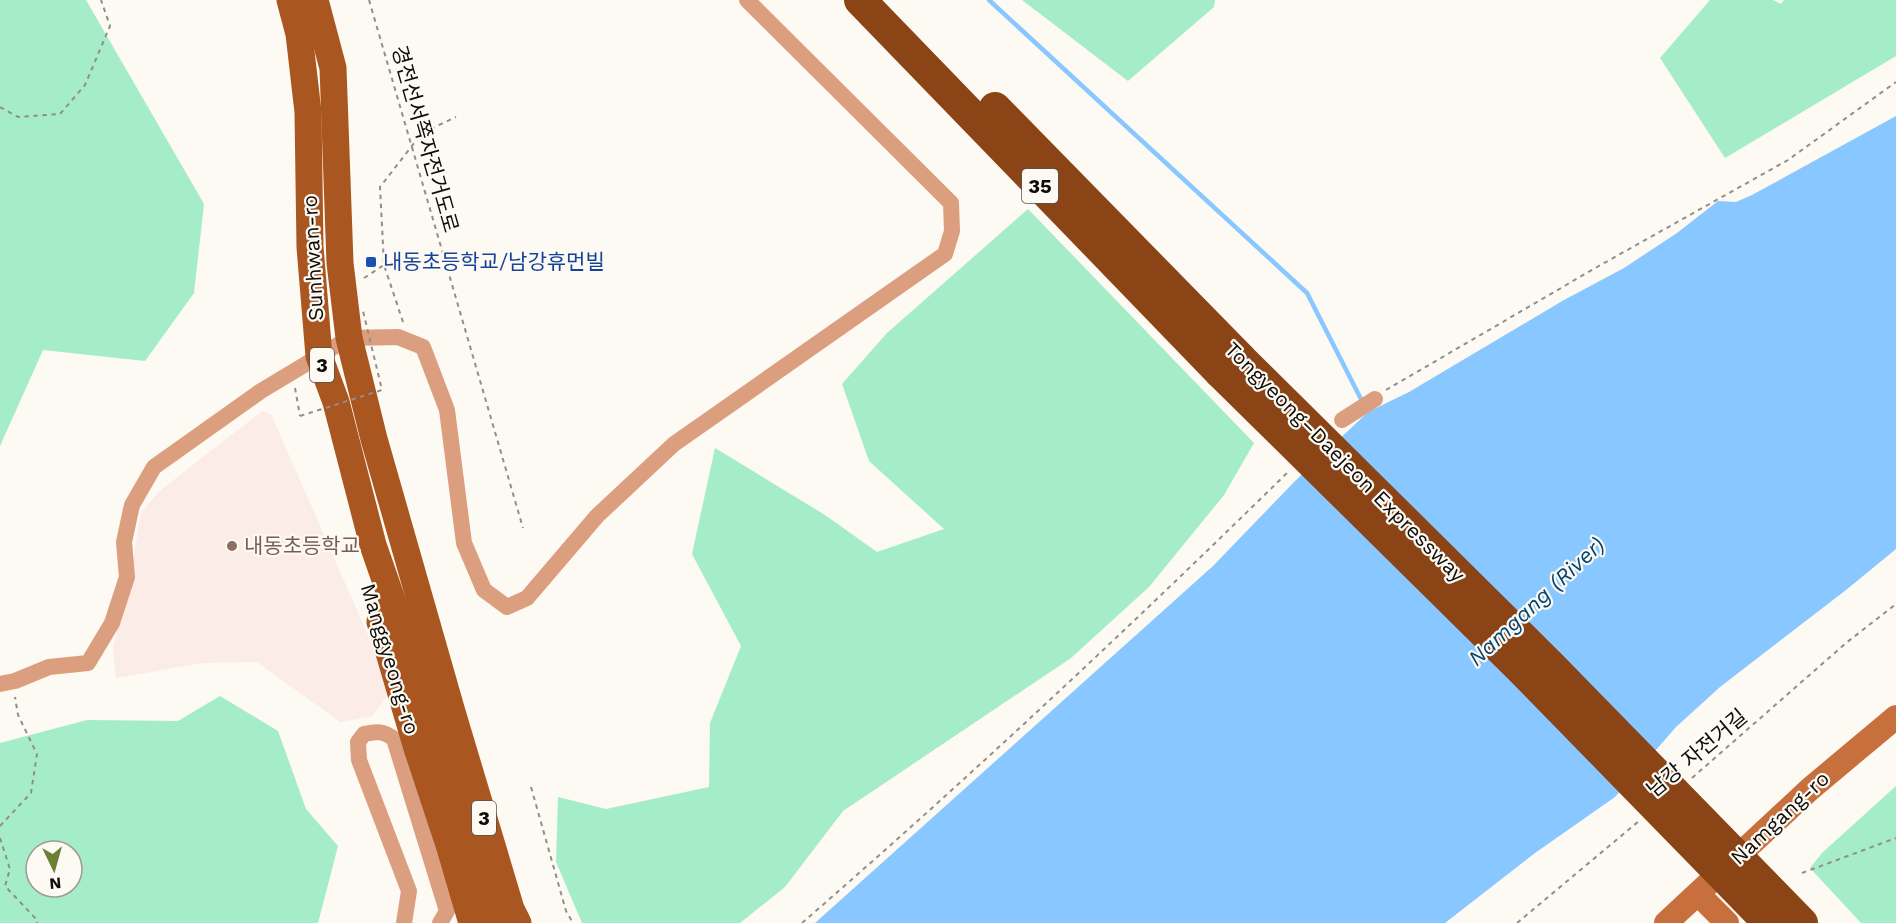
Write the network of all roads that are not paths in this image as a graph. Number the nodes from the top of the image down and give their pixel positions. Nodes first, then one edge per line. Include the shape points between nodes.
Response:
1 (291, 0) edge
2 (315, 0) edge
3 (747, 0) edge
4 (860, 0) edge
5 (889, 0) edge
6 (350, 338) junction
7 (319, 356) junction
8 (1230, 365) junction
9 (1375, 399) road end
10 (1342, 420) dead end
11 (8, 683) edge
12 (442, 713) junction
13 (1896, 717) edge
14 (1698, 894) junction
15 (404, 923) edge
16 (440, 923) edge
17 (472, 923) edge
18 (493, 923) edge
19 (518, 923) edge
20 (534, 923) edge
21 (1666, 923) edge
22 (1727, 923) edge
23 (1769, 923) edge
24 (1802, 923) edge

1 - 7 main road, Sunhwan-ro / 3 via 306,76 310,247
2 - 6 main road, Sunhwan-ro / 3 via 333,68 340,263
3 - 6 street via 951,203 951,231 945,254 674,444 597,516 527,598 507,607 484,590 464,543 447,410 423,347 398,337
4 - 8 highway, Tongyeong–Daejeon Expressway / 35
5 - 8 highway, Tongyeong–Daejeon Expressway / 35
6 - 7 street
6 - 12 main road, Sunhwan-ro / 3
6 - 20 main road via 394,440 423,572 520,892
7 - 11 street via 261,391 154,467 132,505 124,542 127,577 112,623 88,663 49,667
7 - 12 main road, Sunhwan-ro / 3 via 336,402 372,545
7 - 17 main road, Manggyeong-ro via 319,404 352,541 389,648
8 - 23 highway, Tongyeong–Daejeon Expressway / 35, bridge
8 - 24 highway, Tongyeong–Daejeon Expressway / 35, bridge via 1559,675
9 - 10 street
12 - 18 main road, 3
12 - 19 main road, 3
13 - 14 street, Namgang-ro via 1810,789
14 - 21 street, Namgang-ro
14 - 22 street
15 - 16 street via 408,891 359,760 358,742 364,734 378,731 394,739 447,911

